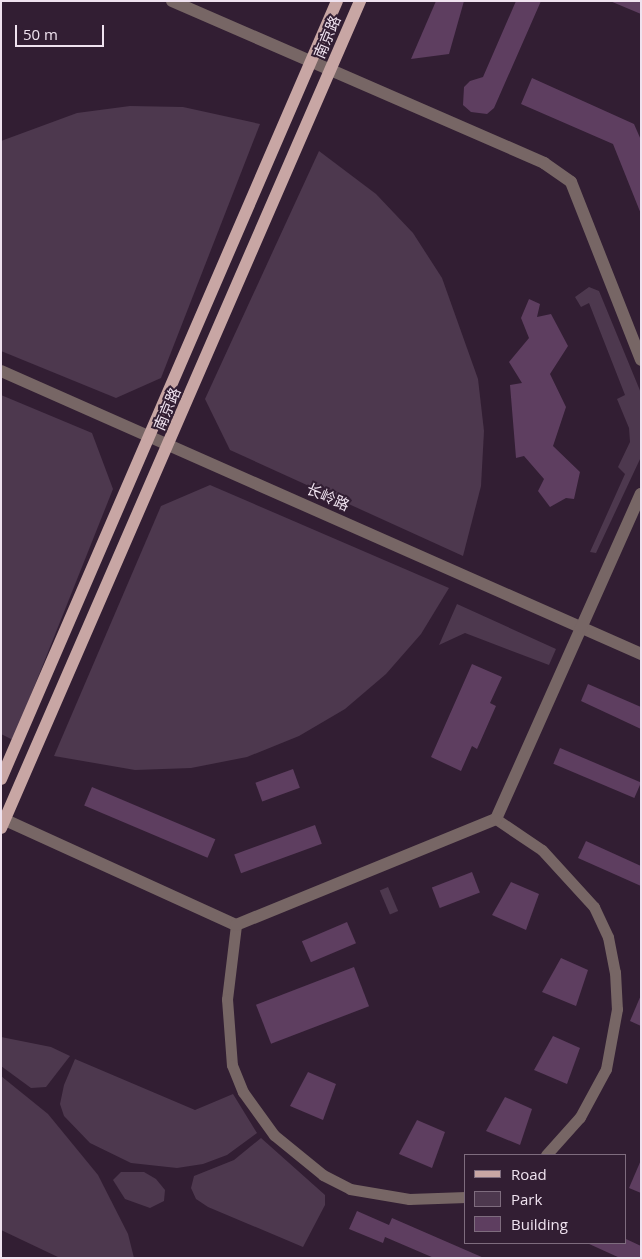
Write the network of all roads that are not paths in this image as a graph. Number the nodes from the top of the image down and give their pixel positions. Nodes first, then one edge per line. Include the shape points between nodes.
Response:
1 (172, 1) edge
2 (337, 1) edge
3 (360, 1) edge
4 (311, 62) junction
5 (330, 70) junction
6 (641, 360) edge
7 (1, 371) edge
8 (149, 436) junction
9 (169, 445) junction
10 (641, 494) edge
11 (583, 628) junction
12 (641, 654) edge
13 (1, 779) edge
14 (496, 819) junction
15 (3, 822) edge
16 (236, 925) junction
17 (547, 1154) edge
18 (464, 1197) edge

1 - 4 street
2 - 4 main road, 南京路
3 - 5 main road, 南京路
4 - 5 street
4 - 8 main road, 南京路
5 - 6 street via 544,163 571,182
5 - 9 main road, 南京路
7 - 8 street, 长岭路
8 - 9 street, 长岭路
8 - 13 main road, 南京路
9 - 11 street, 长岭路
9 - 15 main road, 南京路
10 - 11 street
11 - 12 street, 长岭路
11 - 14 street
14 - 16 street
14 - 17 street via 542,850 594,907 608,937 615,972 617,1010 606,1069 580,1117
15 - 16 street
16 - 18 street via 227,999 232,1065 243,1092 274,1135 323,1175 350,1189 409,1199

